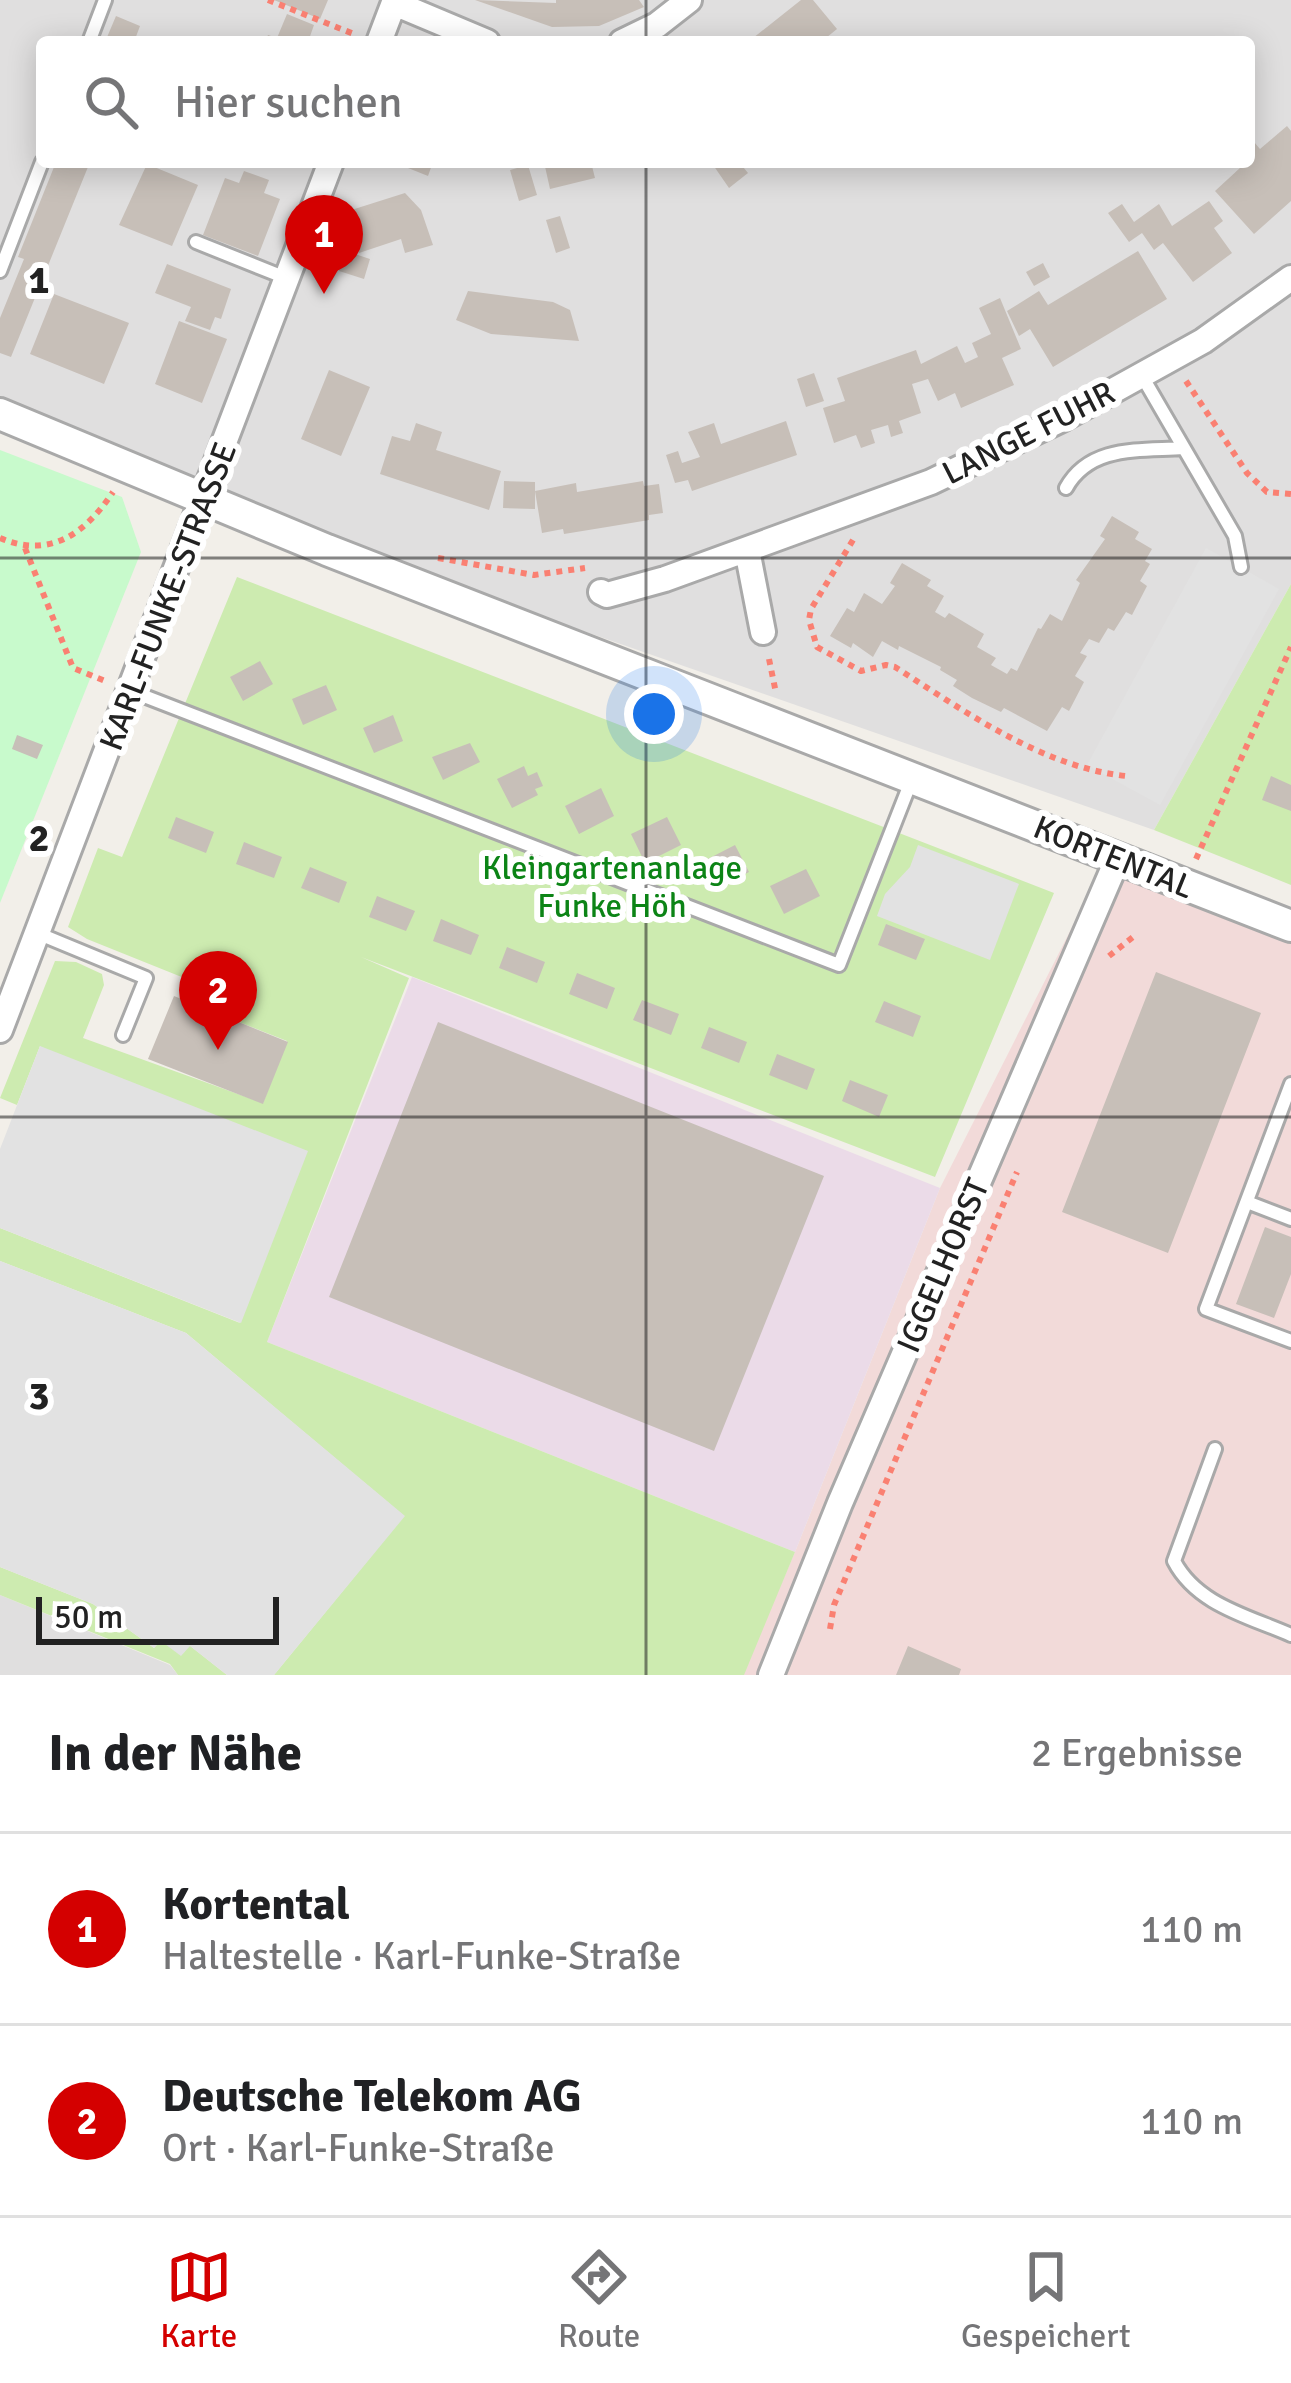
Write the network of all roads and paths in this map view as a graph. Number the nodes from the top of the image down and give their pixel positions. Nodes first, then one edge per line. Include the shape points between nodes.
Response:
1 (105, 0) edge
2 (268, 0) edge
3 (689, 0) edge
4 (395, 2) edge
5 (347, 32) dead end
6 (91, 36) edge
7 (381, 36) edge
8 (473, 36) edge
9 (634, 36) edge
10 (40, 168) edge
11 (330, 168) edge
12 (196, 242) dead end
13 (0, 271) edge
14 (286, 278) junction
15 (1291, 278) edge
16 (1171, 358) junction
17 (1141, 375) junction
18 (0, 414) edge
19 (1184, 448) junction
20 (127, 468) junction
21 (1066, 488) dead end
22 (1291, 494) edge
23 (205, 499) junction
24 (875, 502) junction
25 (0, 538) edge
26 (25, 548) junction
27 (747, 550) junction
28 (430, 556) dead end
29 (1241, 568) dead end
30 (602, 592) joint
31 (763, 632) joint
32 (1291, 647) edge
33 (131, 692) junction
34 (783, 727) junction
35 (1126, 776) dead end
36 (913, 777) junction
37 (1118, 858) junction
38 (1185, 884) junction
39 (1291, 926) edge
40 (37, 933) junction
41 (1133, 937) dead end
42 (1104, 965) dead end
43 (0, 1030) edge
44 (123, 1035) dead end
45 (1291, 1084) edge
46 (1020, 1164) dead end
47 (1247, 1202) junction
48 (1291, 1219) edge
49 (1291, 1341) edge
50 (1215, 1449) dead end
51 (830, 1629) dead end
52 (1291, 1635) edge
53 (771, 1675) edge

1 - 6 lane
2 - 5 path
3 - 9 street
4 - 7 street
4 - 8 street
10 - 13 lane
11 - 14 street, KARL-FUNKE-STRASSE
12 - 14 lane
14 - 23 street, KARL-FUNKE-STRASSE
15 - 16 street, LANGE FUHR
16 - 17 street, LANGE FUHR
16 - 22 path via 1247,473 1268,491
17 - 19 lane
17 - 24 street, LANGE FUHR via 932,482
18 - 20 street, KORTENTAL
19 - 21 lane via 1097,456
19 - 29 lane via 1234,536
20 - 23 street, KORTENTAL
20 - 26 path via 83,530
23 - 33 street, KARL-FUNKE-STRASSE
23 - 34 street, KORTENTAL
24 - 27 street, LANGE FUHR
24 - 35 path via 812,609 818,646 861,671 895,667 1030,747 1090,772
25 - 26 path
26 - 33 path via 73,668
27 - 30 street, LANGE FUHR
27 - 31 street
28 - 30 path via 534,575 596,567
31 - 34 path
32 - 38 path
33 - 36 lane via 839,965
33 - 40 street, KARL-FUNKE-STRASSE
34 - 36 street, KORTENTAL
36 - 37 street, KORTENTAL
37 - 38 street, KORTENTAL
37 - 53 street, IGGELHORST
38 - 39 street, KORTENTAL
40 - 43 street, KARL-FUNKE-STRASSE
40 - 44 lane via 146,978
41 - 42 path
45 - 47 lane
46 - 51 path
47 - 48 lane
47 - 49 lane via 1206,1309
50 - 52 lane via 1174,1561 1208,1600

